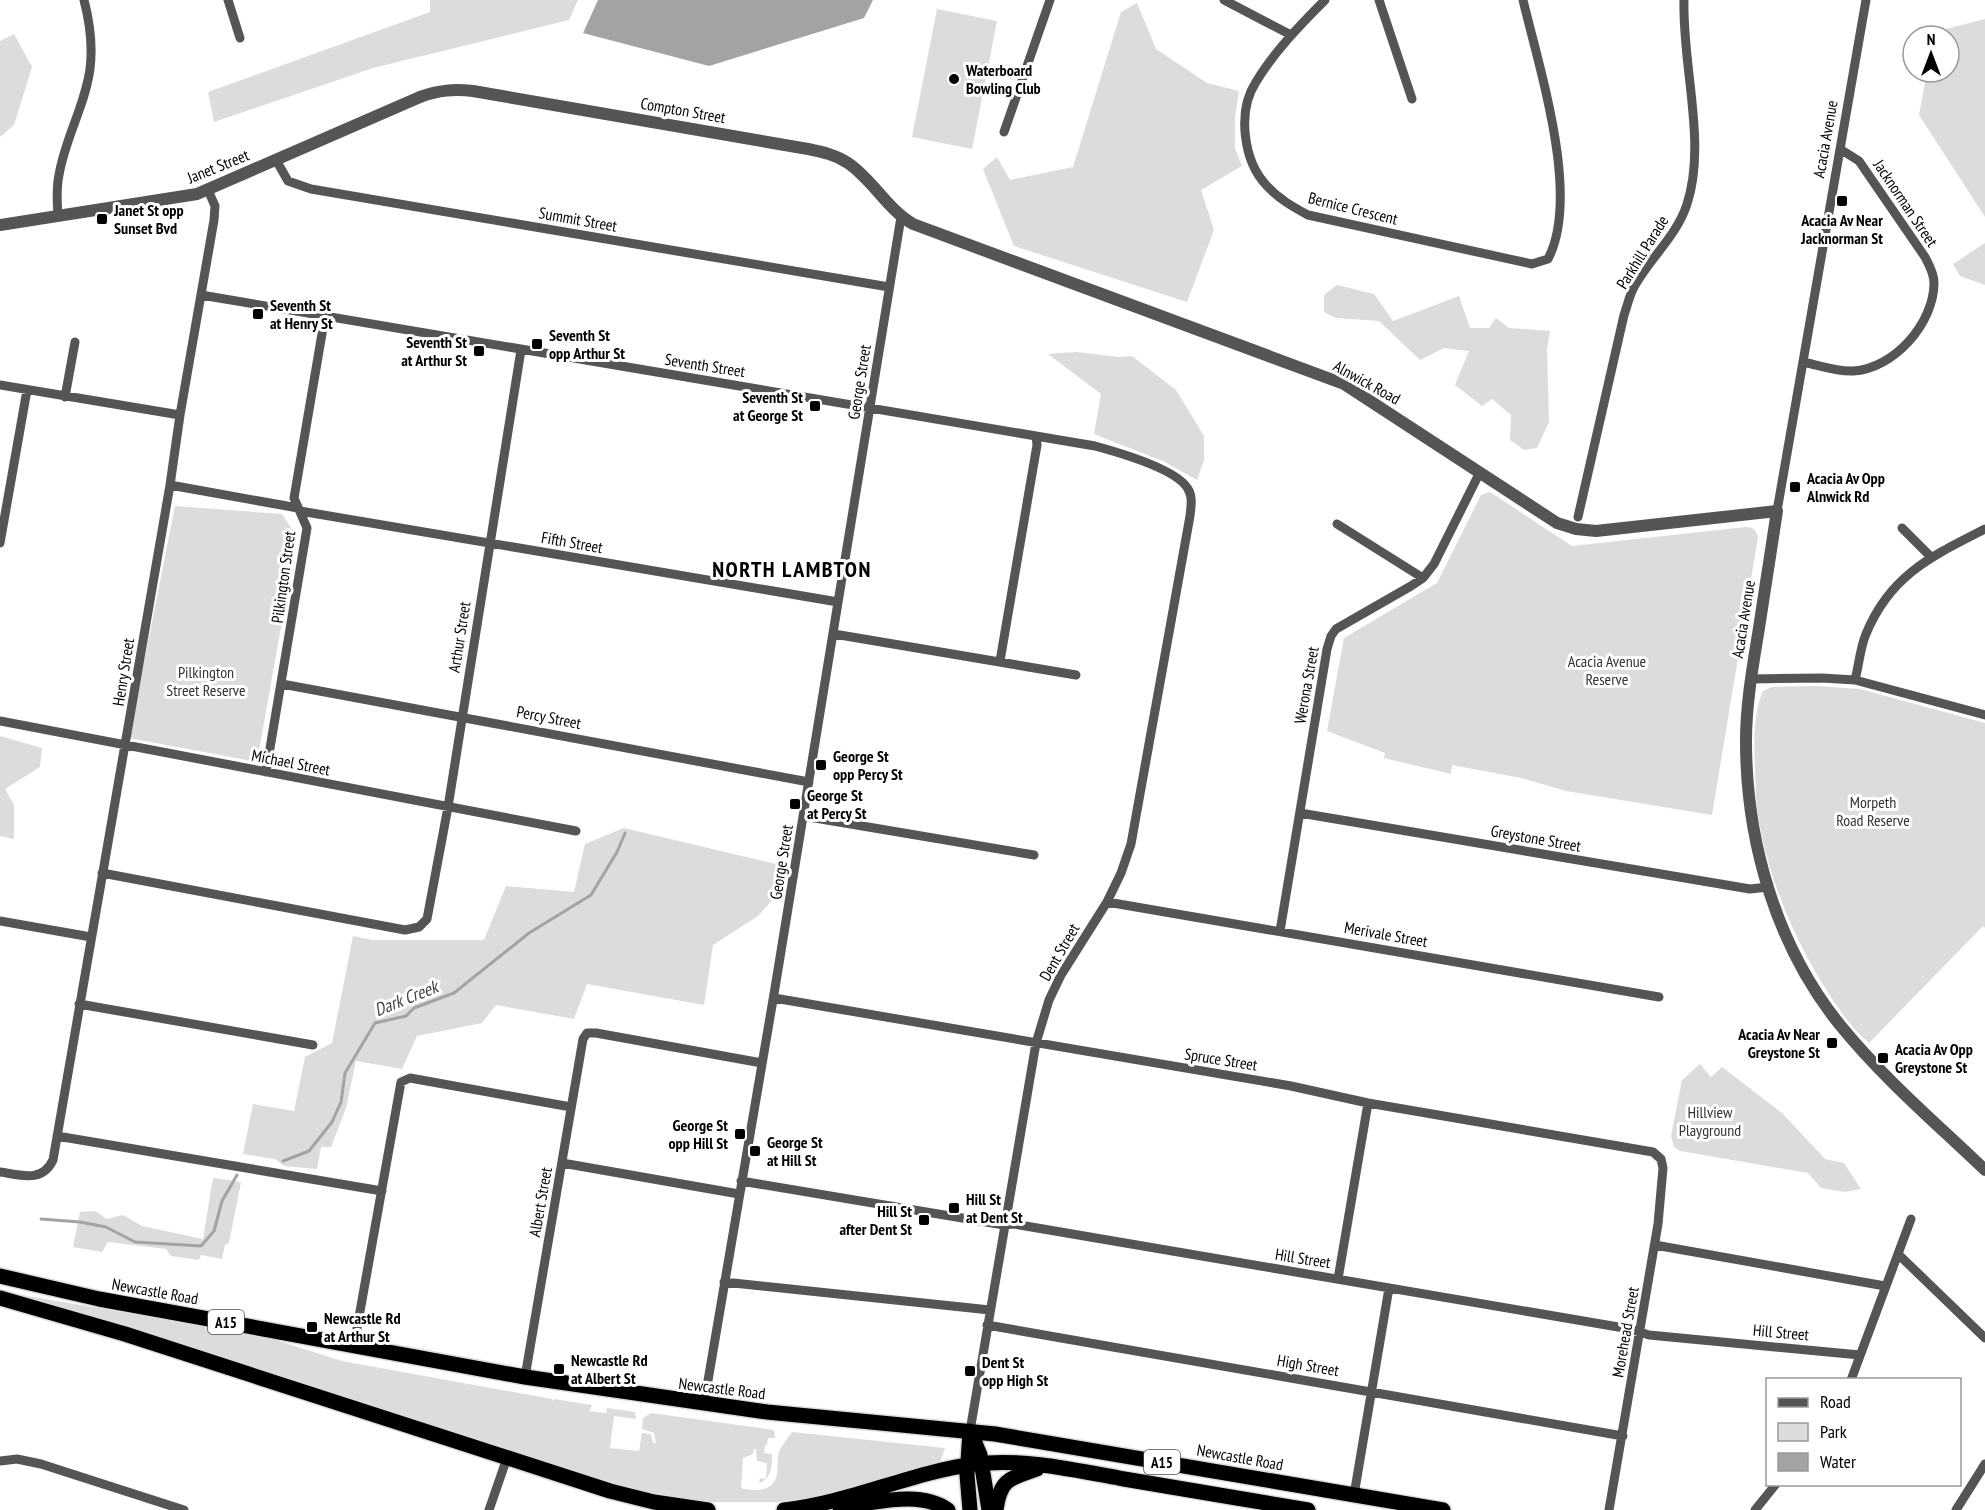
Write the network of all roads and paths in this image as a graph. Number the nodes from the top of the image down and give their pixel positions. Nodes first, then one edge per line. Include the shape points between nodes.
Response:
1 (84, 0) edge
2 (228, 0) edge
3 (1050, 0) edge
4 (1224, 0) edge
5 (1325, 0) edge
6 (1379, 0) edge
7 (1523, 0) edge
8 (1684, 0) edge
9 (1866, 0) edge
10 (1291, 35) junction
11 (240, 38) dead end
12 (436, 91) joint
13 (1412, 99) dead end
14 (1004, 132) dead end
15 (1840, 149) junction
16 (276, 160) junction
17 (208, 190) junction
18 (58, 216) junction
19 (901, 217) junction
20 (0, 225) edge
21 (889, 287) junction
22 (201, 294) junction
23 (325, 316) junction
24 (75, 342) dead end
25 (521, 350) junction
26 (1803, 362) junction
27 (0, 385) edge
28 (27, 390) junction
29 (65, 397) junction
30 (871, 408) junction
31 (180, 415) junction
32 (1036, 436) junction
33 (1480, 472) junction
34 (170, 485) junction
35 (1191, 494) joint
36 (299, 509) junction
37 (1777, 511) junction
38 (1578, 518) dead end
39 (1337, 524) dead end
40 (1902, 528) dead end
41 (1985, 529) edge
42 (0, 543) edge
43 (488, 543) junction
44 (1931, 556) junction
45 (1423, 578) junction
46 (838, 602) junction
47 (834, 634) junction
48 (1000, 662) junction
49 (1076, 675) dead end
50 (1750, 679) junction
51 (1855, 680) junction
52 (282, 684) junction
53 (1985, 715) edge
54 (461, 716) junction
55 (0, 721) edge
56 (126, 745) junction
57 (266, 772) junction
58 (809, 782) junction
59 (448, 807) junction
60 (1299, 813) junction
61 (804, 816) junction
62 (576, 831) dead end
63 (1034, 855) dead end
64 (102, 873) junction
65 (1768, 887) junction
66 (1107, 902) junction
67 (0, 921) edge
68 (1280, 932) junction
69 (91, 936) junction
70 (1659, 997) dead end
71 (774, 998) junction
72 (80, 1004) junction
73 (1036, 1043) junction
74 (313, 1045) dead end
75 (762, 1063) junction
76 (1368, 1103) junction
77 (572, 1107) junction
78 (57, 1136) junction
79 (1661, 1159) joint
80 (562, 1163) junction
81 (1985, 1170) edge
82 (0, 1172) edge
83 (741, 1181) junction
84 (382, 1191) junction
85 (739, 1194) junction
86 (1911, 1219) dead end
87 (1004, 1225) junction
88 (1655, 1245) junction
89 (1898, 1254) junction
90 (0, 1276) edge
91 (1338, 1279) junction
92 (724, 1282) junction
93 (1886, 1286) junction
94 (1389, 1288) junction
95 (0, 1298) edge
96 (990, 1310) junction
97 (987, 1325) junction
98 (1639, 1332) junction
99 (1985, 1338) edge
100 (354, 1345) junction
101 (1860, 1355) junction
102 (525, 1377) junction
103 (1852, 1378) edge
104 (1372, 1391) junction
105 (704, 1404) junction
106 (970, 1431) junction
107 (1623, 1436) junction
108 (507, 1458) junction
109 (0, 1461) edge
110 (1985, 1464) edge
111 (974, 1465) junction
112 (1046, 1466) junction
113 (1775, 1486) edge
114 (1354, 1495) junction
115 (801, 1508) junction
116 (184, 1510) edge
117 (489, 1510) edge
118 (708, 1510) edge
119 (784, 1510) edge
120 (948, 1510) edge
121 (970, 1510) edge
122 (989, 1510) edge
123 (996, 1510) edge
124 (1308, 1510) edge
125 (1443, 1510) edge
126 (1609, 1510) edge
127 (1755, 1510) edge
128 (1956, 1510) edge

1 - 18 street via 91,32 90,70 59,174
2 - 11 street
3 - 14 street
4 - 10 street
5 - 10 street, Bernice Crescent
6 - 13 street
7 - 10 street, Bernice Crescent via 1554,130 1561,177 1552,251 1548,259 1532,264 1308,215 1285,203 1265,184 1245,138 1245,110 1255,83
8 - 38 street, Parkhill Parade via 1696,152 1693,182 1686,207 1633,290 1624,315
9 - 15 street, Acacia Avenue
12 - 16 street, Janet Street
12 - 19 street, Compton Street via 473,91 823,152 850,165
15 - 26 street, Acacia Avenue
15 - 26 street, Jacknorman Street via 1859,161 1925,257 1934,283 1929,307 1914,336 1896,355 1875,366 1852,371
16 - 17 street, Janet Street
16 - 21 street, Summit Street via 288,181 311,189
17 - 18 street, Janet Street
17 - 22 street, Henry Street via 215,212
18 - 20 street, Janet Street
19 - 21 street, George Street
19 - 33 street, Alnwick Road via 1344,384
21 - 30 street, George Street
22 - 23 street, Seventh Street
22 - 31 street, Henry Street
23 - 25 street, Seventh Street
23 - 36 street, Pilkington Street via 294,498
24 - 29 street
25 - 30 street, Seventh Street
25 - 43 street, Arthur Street
26 - 37 street, Acacia Avenue
27 - 28 street
28 - 29 street
28 - 42 street
29 - 31 street
30 - 32 street, Seventh Street
30 - 46 street, George Street
31 - 34 street, Henry Street
32 - 35 street, Seventh Street via 1121,453 1183,482
32 - 48 street
33 - 37 street, Alnwick Road via 1557,522 1576,529 1596,531
33 - 45 street, Werona Street via 1434,564
34 - 36 street, Fifth Street
34 - 56 street, Henry Street
35 - 66 street, Dent Street via 1138,812 1125,863
36 - 43 street, Fifth Street
36 - 52 street, Pilkington Street via 307,528
37 - 50 street, Acacia Avenue
39 - 45 street
40 - 44 street
41 - 44 street
43 - 46 street, Fifth Street
43 - 54 street, Arthur Street
44 - 51 street via 1903,578 1881,605 1866,635
45 - 60 street, Werona Street via 1336,629 1331,636
46 - 47 street, George Street
47 - 48 street
47 - 58 street, George Street
48 - 49 street
50 - 51 street
50 - 65 street, Acacia Avenue via 1748,788
51 - 53 street
52 - 54 street, Percy Street
52 - 57 street, Pilkington Street
54 - 58 street, Percy Street
54 - 59 street, Arthur Street
55 - 56 street, Michael Street
56 - 57 street, Michael Street
56 - 64 street, Henry Street
57 - 59 street, Michael Street
58 - 61 street, George Street
59 - 62 street, Michael Street
59 - 64 street, Arthur Street via 427,919 419,927 405,930
60 - 65 street, Greystone Street via 1750,889
60 - 68 street, Werona Street
61 - 63 street
61 - 71 street, George Street
64 - 69 street, Henry Street
65 - 81 street, Acacia Avenue via 1795,954 1839,1024 1874,1064
66 - 68 street, Merivale Street
66 - 73 street, Dent Street via 1061,975
67 - 69 street
68 - 70 street, Merivale Street
69 - 72 street, Henry Street
71 - 73 street, Spruce Street
71 - 75 street, George Street
72 - 74 street
72 - 78 street, Henry Street
73 - 76 street, Spruce Street via 1291,1086
73 - 87 street, Dent Street
75 - 77 street, Albert Street via 587,1033
75 - 83 street, George Street
76 - 79 street, Spruce Street via 1653,1152
76 - 91 street
77 - 80 street, Albert Street
77 - 84 street via 403,1079
78 - 82 street, Henry Street via 53,1160 42,1174
78 - 84 street
79 - 88 street, Morehead Street
80 - 85 street
80 - 102 street, Albert Street
83 - 85 street, George Street
83 - 87 street, Hill Street
84 - 100 street
85 - 92 street, George Street
86 - 89 street
87 - 91 street, Hill Street
87 - 96 street, Dent Street
88 - 93 street
88 - 98 street, Morehead Street
89 - 93 street
89 - 99 street
90 - 100 highway, Newcastle Road / A15 via 88,1297
91 - 94 street, Hill Street
92 - 96 street
92 - 105 street, George Street
93 - 101 street
94 - 98 street, Hill Street
94 - 104 street
95 - 108 highway via 125,1334
96 - 97 street, Dent Street
97 - 104 street, High Street
97 - 106 street, Dent Street
98 - 101 street, Hill Street
98 - 107 street, Morehead Street
100 - 102 highway, Newcastle Road / A15
101 - 103 street
102 - 105 highway, Newcastle Road / A15
104 - 107 street, High Street
104 - 114 street
105 - 106 highway, Newcastle Road / A15
106 - 111 highway
106 - 114 highway, Newcastle Road / A15
107 - 126 street, Morehead Street
108 - 117 street
108 - 118 highway via 634,1497
109 - 116 street via 17,1459 41,1464
110 - 128 street
111 - 112 highway, A15
111 - 115 highway, A15 via 933,1472
111 - 121 highway
111 - 122 highway
112 - 123 highway via 1007,1480
112 - 124 highway, A15
113 - 127 street
114 - 125 highway, Newcastle Road / A15
115 - 119 highway, A15
115 - 120 highway via 908,1500 931,1502

